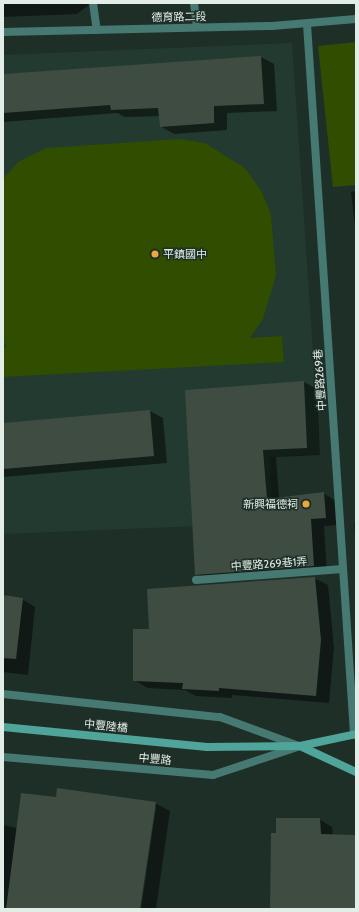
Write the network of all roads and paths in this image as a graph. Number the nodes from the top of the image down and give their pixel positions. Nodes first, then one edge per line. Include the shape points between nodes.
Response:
1 (92, 3) edge
2 (194, 3) edge
3 (356, 19) edge
4 (307, 24) junction
5 (197, 28) junction
6 (97, 30) junction
7 (3, 32) edge
8 (343, 569) junction
9 (196, 580) dead end
10 (3, 694) edge
11 (3, 726) edge
12 (355, 734) edge
13 (207, 746) joint
14 (300, 746) junction
15 (3, 757) edge
16 (356, 772) edge

1 - 6 street
2 - 5 street
3 - 4 street, 德育路二段
4 - 5 street, 德育路二段
4 - 8 street, 中豐路269巷
5 - 6 street, 德育路二段
6 - 7 street, 德育路二段
8 - 9 street, 中豐路269巷1弄
8 - 12 street, 中豐路269巷
10 - 14 street via 220,717
11 - 13 main road, 中豐陸橋
12 - 14 main road, 中豐路
13 - 14 main road, 中豐路
14 - 15 street, 中豐路 via 213,775
14 - 16 main road, 中豐路

